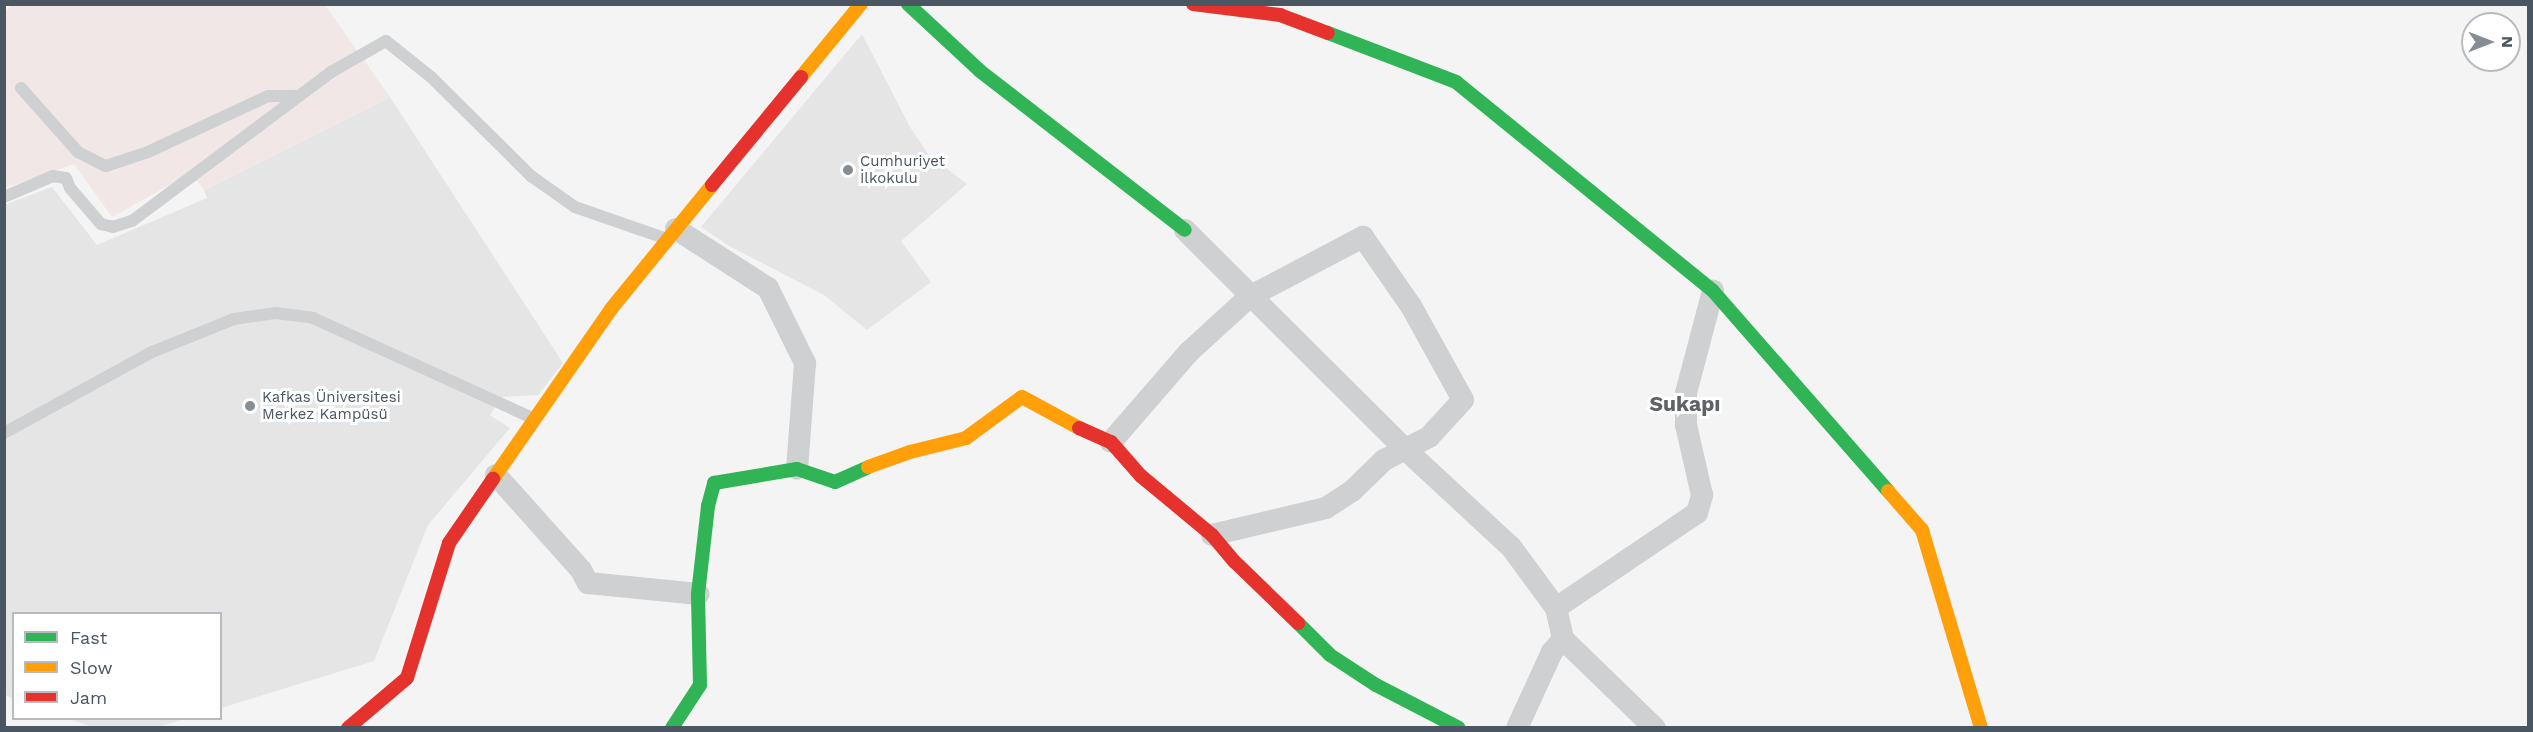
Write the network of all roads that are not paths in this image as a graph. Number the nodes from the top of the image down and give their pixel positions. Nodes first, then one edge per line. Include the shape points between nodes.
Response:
1 (861, 4) edge
2 (908, 4) edge
3 (1193, 4) edge
4 (21, 88) dead end
5 (298, 96) junction
6 (4, 198) edge
7 (1185, 230) joint
8 (672, 234) junction
9 (1713, 291) junction
10 (1249, 297) junction
11 (535, 419) junction
12 (4, 433) edge
13 (1111, 442) junction
14 (1405, 449) junction
15 (797, 469) junction
16 (496, 475) junction
17 (1212, 535) junction
18 (698, 594) junction
19 (1556, 608) junction
20 (1563, 639) junction
21 (348, 728) edge
22 (672, 728) edge
23 (1459, 728) edge
24 (1517, 728) edge
25 (1655, 728) edge
26 (1981, 728) edge

1 - 8 street
2 - 7 street via 980,71
3 - 9 street via 1280,15 1456,82
4 - 5 lane via 78,152 106,166 148,152 268,96
5 - 6 lane via 132,221 113,227 101,224 66,178 53,176
5 - 8 lane via 386,41 431,77 531,176 575,207
7 - 10 street
8 - 11 street via 611,309
8 - 15 street via 768,288 805,363
9 - 19 street via 1686,393 1686,425 1702,495 1697,513
9 - 26 street via 1922,530
10 - 13 street via 1188,352
10 - 14 street
10 - 14 street via 1363,237 1412,306 1463,400 1429,437
11 - 12 lane via 313,318 275,313 234,319 152,352
11 - 16 street
13 - 15 street via 1022,397 966,438 910,452 835,482
13 - 17 street via 1141,477
14 - 17 street via 1384,460 1352,491 1326,508
14 - 19 street via 1511,547
15 - 18 street via 714,483
16 - 18 street via 581,570 588,583
16 - 21 street via 449,543 407,678
17 - 23 street via 1330,655 1376,685
18 - 22 street via 700,685
19 - 20 street
20 - 24 street via 1552,652
20 - 25 street

